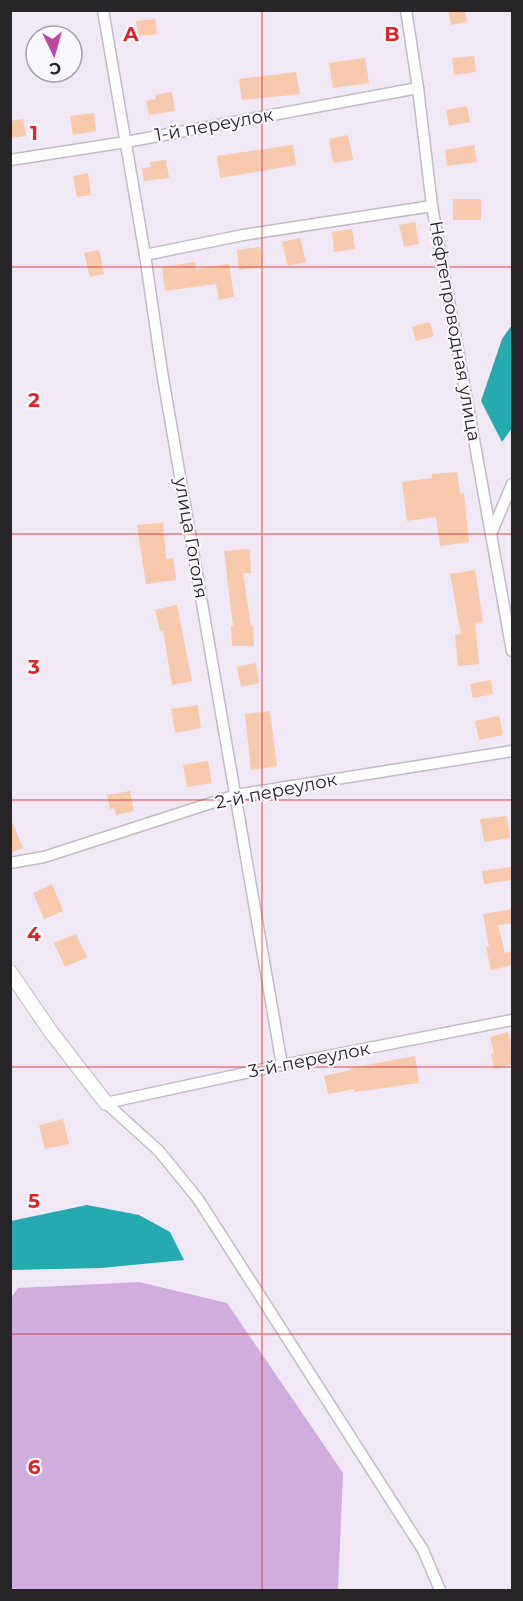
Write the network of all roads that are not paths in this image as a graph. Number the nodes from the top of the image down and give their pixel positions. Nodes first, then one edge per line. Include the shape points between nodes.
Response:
1 (103, 10) edge
2 (406, 10) edge
3 (418, 88) junction
4 (126, 142) junction
5 (10, 160) edge
6 (432, 206) junction
7 (144, 255) junction
8 (513, 484) edge
9 (491, 534) junction
10 (513, 651) edge
11 (513, 751) edge
12 (236, 795) junction
13 (10, 862) edge
14 (10, 972) edge
15 (513, 1020) edge
16 (282, 1065) junction
17 (106, 1103) junction
18 (440, 1590) edge

1 - 4 street, улица Гоголя
2 - 3 street, Нефтепроводная улица
3 - 4 street, 1-й переулок
3 - 6 street, Нефтепроводная улица
4 - 5 street, 1-й переулок
4 - 7 street, улица Гоголя
6 - 7 street via 243,235
6 - 9 street, Нефтепроводная улица
7 - 12 street, улица Гоголя
8 - 9 street
9 - 10 street, Нефтепроводная улица
11 - 12 street, 2-й переулок
12 - 13 street, 2-й переулок via 44,857
12 - 16 street, улица Гоголя
14 - 17 street
15 - 16 street, 3-й переулок
16 - 17 street, 3-й переулок
17 - 18 street via 159,1151 198,1199 423,1550

